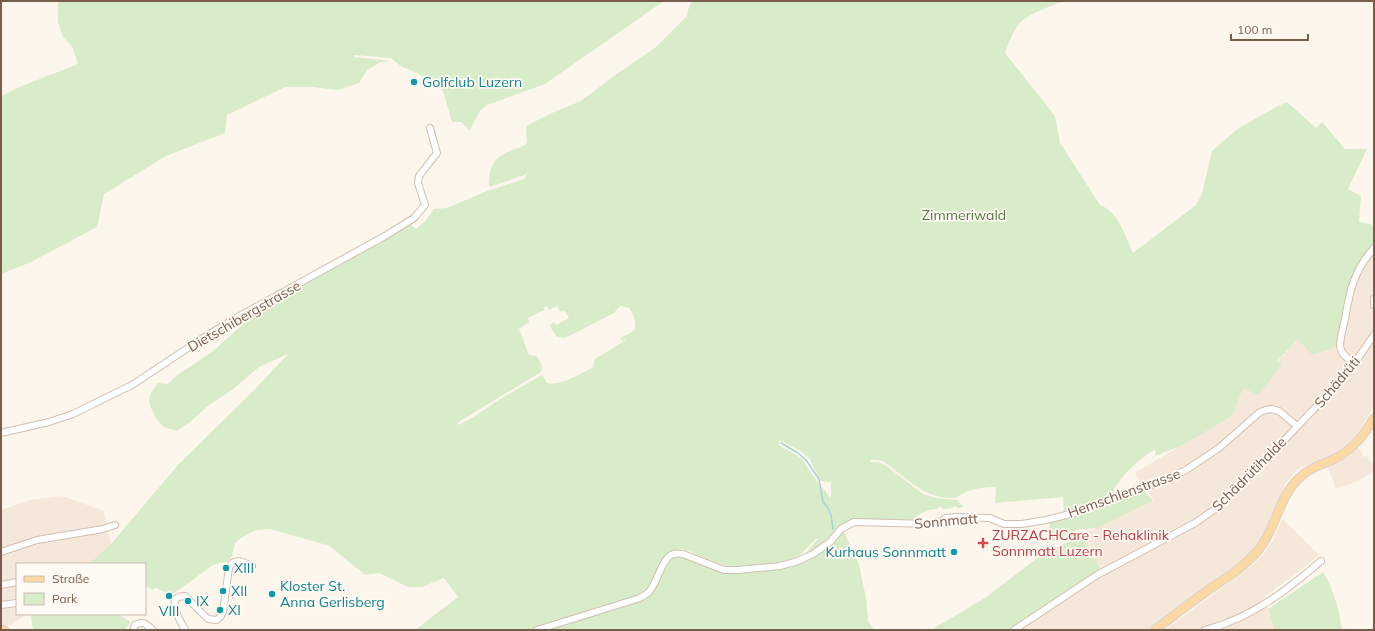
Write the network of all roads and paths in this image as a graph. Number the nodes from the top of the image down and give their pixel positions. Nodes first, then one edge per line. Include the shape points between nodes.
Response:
1 (430, 128) dead end
2 (1374, 248) edge
3 (1374, 299) edge
4 (1374, 305) edge
5 (1374, 335) edge
6 (1354, 364) junction
7 (1374, 418) edge
8 (1297, 426) junction
9 (1, 433) edge
10 (1022, 524) joint
11 (115, 525) dead end
12 (1, 552) edge
13 (1321, 561) dead end
14 (252, 566) dead end
15 (16, 582) edge
16 (1, 585) edge
17 (16, 603) edge
18 (1, 605) edge
19 (1165, 627) edge
20 (133, 630) edge
21 (153, 630) edge
22 (185, 630) edge
23 (537, 630) edge
24 (1014, 630) edge
25 (1154, 630) edge
26 (1205, 630) edge

1 - 9 street, Dietschibergstrasse via 437,153 419,176 418,182 425,205 414,218 229,323 132,384 73,414
2 - 6 street via 1358,270 1347,303 1340,347 1343,354
3 - 4 street
5 - 6 street, Schädrüti
6 - 8 street, Schädrüti
7 - 19 main road via 1351,448 1307,471 1294,483 1266,539 1246,563
8 - 10 street, Hemschlenstrasse via 1279,411 1272,409 1260,412 1204,460 1172,478 1082,511
8 - 24 street, Schädrütihalde via 1225,501 1206,516 1097,575
10 - 23 street, Sonnmatt via 1004,524 990,518 956,517 929,524 854,522 841,528 830,542 813,554 798,561 780,566 738,570 724,570 683,554 671,555 654,585 640,598
11 - 12 street via 37,540
13 - 26 street via 1259,608 1228,623
14 - 22 street via 238,560 229,568 223,612 217,620 208,619 185,596 177,598 174,607
15 - 16 street
17 - 18 street
19 - 25 main road
20 - 21 street via 135,625 143,623

